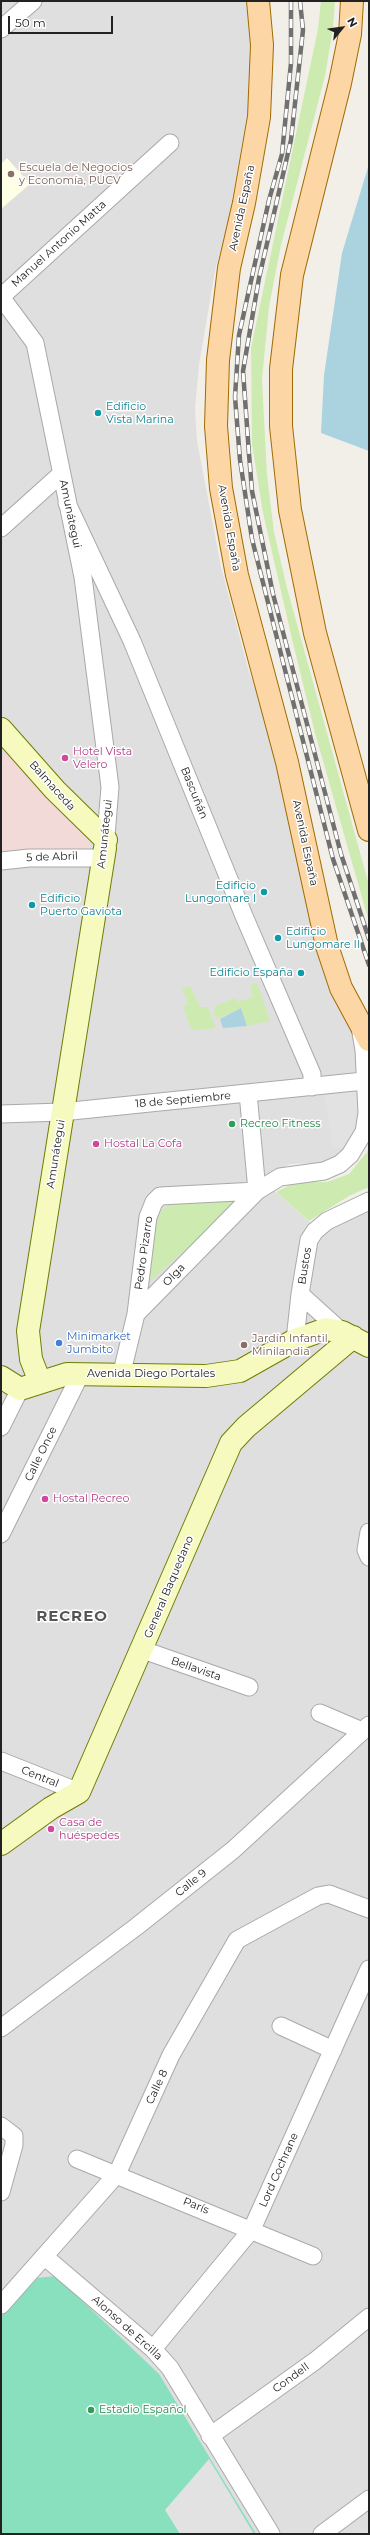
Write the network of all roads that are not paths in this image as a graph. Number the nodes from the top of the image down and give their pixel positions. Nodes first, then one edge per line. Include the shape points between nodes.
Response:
1 (33, 1) edge
2 (258, 1) edge
3 (352, 1) edge
4 (1, 29) edge
5 (170, 144) dead end
6 (1, 297) edge
7 (61, 474) junction
8 (67, 503) junction
9 (1, 528) edge
10 (1, 729) edge
11 (369, 830) edge
12 (105, 849) junction
13 (1, 860) edge
14 (364, 1033) edge
15 (364, 1081) junction
16 (312, 1087) junction
17 (248, 1093) junction
18 (62, 1112) junction
19 (1, 1114) edge
20 (257, 1191) junction
21 (369, 1201) edge
22 (300, 1294) junction
23 (136, 1314) junction
24 (355, 1339) edge
25 (295, 1340) junction
26 (81, 1373) junction
27 (121, 1376) junction
28 (1, 1377) edge
29 (30, 1386) junction
30 (1, 1427) edge
31 (369, 1532) edge
32 (1, 1534) edge
33 (369, 1557) edge
34 (143, 1650) junction
35 (249, 1687) dead end
36 (320, 1713) dead end
37 (365, 1728) edge
38 (1, 1761) edge
39 (78, 1792) junction
40 (1, 1844) edge
41 (369, 1909) edge
42 (369, 1969) edge
43 (281, 2026) dead end
44 (1, 2028) edge
45 (333, 2050) junction
46 (1, 2126) edge
47 (77, 2159) dead end
48 (117, 2174) junction
49 (1, 2192) edge
50 (252, 2229) junction
51 (44, 2256) junction
52 (313, 2256) dead end
53 (1, 2305) edge
54 (369, 2317) edge
55 (153, 2349) junction
56 (210, 2436) junction
57 (369, 2499) edge
58 (271, 2534) edge
59 (322, 2534) edge

1 - 4 street
2 - 14 main road, Avenida España via 262,45 259,117 244,204 229,268 218,360 216,426 220,488 237,574 287,762 327,946 341,988
3 - 11 main road via 350,34 340,83 292,275 281,369 280,426 290,510 316,633
5 - 6 street, Manuel Antonio Matta
6 - 7 street, Amunátegui via 35,343
7 - 8 street, Amunátegui
7 - 9 street
8 - 12 street, Amunátegui via 83,577 110,787
8 - 16 street, Bascuñán via 132,641 244,916 312,1074
10 - 12 street, Balmaceda
12 - 13 street, 5 de Abril
12 - 18 street, Amunátegui
14 - 15 street, Olga
15 - 16 street, 18 de Septiembre
15 - 20 street, Olga via 367,1098 364,1132 350,1155 335,1166 280,1177
16 - 17 street, 18 de Septiembre
17 - 18 street, 18 de Septiembre
17 - 20 street
18 - 19 street, 18 de Septiembre
18 - 29 street, Amunátegui via 28,1331
20 - 23 street, Olga
20 - 23 street, Pedro Pizarro via 160,1196 154,1202 148,1217
21 - 22 street, Bustos via 327,1221 315,1231 309,1240
22 - 24 street, Bustos
22 - 25 street, Bustos
23 - 27 street
24 - 25 street, Avenida Diego Portales via 326,1329
24 - 34 street, General Baquedano via 246,1427 232,1443
25 - 27 street, Avenida Diego Portales via 240,1371 206,1376
26 - 27 street, Avenida Diego Portales
26 - 29 street, Avenida Diego Portales via 54,1376
26 - 32 street, Calle Once
28 - 29 street
29 - 30 street
31 - 33 street via 366,1550
34 - 35 street, Bellavista
34 - 39 street, General Baquedano
36 - 37 street
37 - 44 street, Calle 9 via 233,1850 136,1927
38 - 39 street, Central
39 - 40 street
41 - 48 street, Calle 8 via 329,1894 304,1903 237,1940 171,2055
42 - 45 street, Lord Cochrane
43 - 45 street
45 - 50 street, Lord Cochrane
46 - 49 street via 14,2136 14,2145
47 - 48 street, París
48 - 50 street, París
48 - 51 street, Calle 8
50 - 52 street, París
50 - 55 street, Lord Cochrane
51 - 53 street, Calle 8
51 - 55 street, Alonso de Ercilla
54 - 56 street, Condell via 315,2361
55 - 56 street, Alonso de Ercilla via 170,2368
56 - 58 street, Alonso de Ercilla
57 - 59 street

